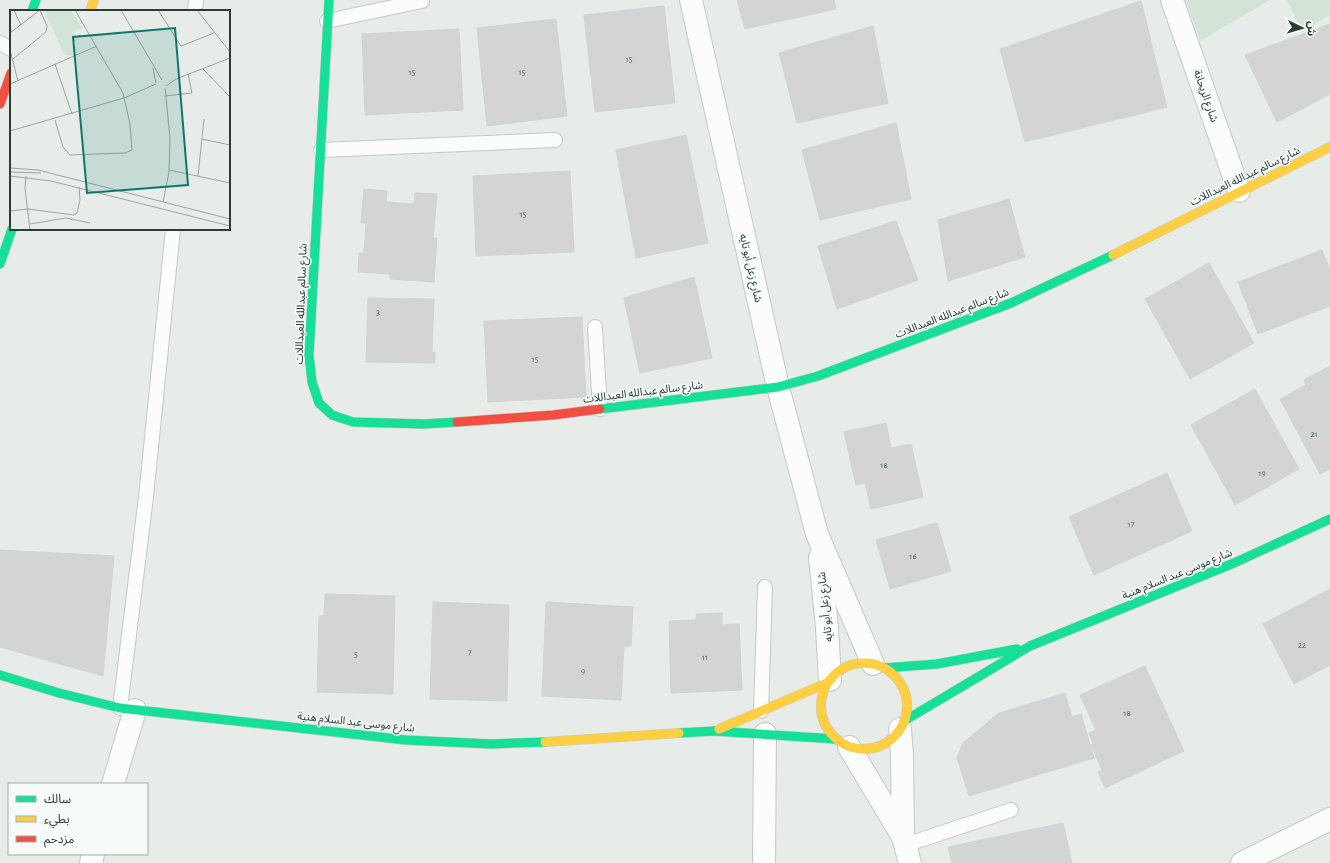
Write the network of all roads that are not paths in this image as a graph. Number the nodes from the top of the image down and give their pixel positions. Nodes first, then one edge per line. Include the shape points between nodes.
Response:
1 (36, 0) edge
2 (94, 0) edge
3 (196, 0) edge
4 (329, 0) edge
5 (691, 0) edge
6 (1172, 0) edge
7 (422, 2) dead end
8 (32, 10) edge
9 (90, 10) edge
10 (195, 10) edge
11 (328, 21) junction
12 (0, 43) edge
13 (10, 48) edge
14 (10, 76) edge
15 (0, 104) edge
16 (556, 140) dead end
17 (1330, 147) edge
18 (321, 150) junction
19 (1239, 191) junction
20 (12, 230) edge
21 (173, 230) edge
22 (0, 264) edge
23 (595, 327) dead end
24 (778, 387) junction
25 (600, 409) junction
26 (1330, 519) edge
27 (817, 534) junction
28 (765, 587) dead end
29 (1030, 646) junction
30 (878, 666) junction
31 (0, 675) edge
32 (829, 681) junction
33 (127, 709) junction
34 (761, 711) junction
35 (902, 725) junction
36 (714, 731) junction
37 (765, 734) junction
38 (842, 743) junction
39 (113, 783) edge
40 (1011, 810) dead end
41 (1330, 819) edge
42 (906, 849) edge
43 (764, 863) edge
44 (1242, 863) edge

1 - 8 street
2 - 9 street
3 - 10 lane
4 - 11 street, شارع سالم عبدالله العبداللات
5 - 24 street, شارع زعل أبو تايه
6 - 19 street, شارع الريحانة
7 - 11 lane
11 - 18 street, شارع سالم عبدالله العبداللات
12 - 13 lane
14 - 15 street
16 - 18 lane
17 - 19 street, شارع سالم عبدالله العبداللات
18 - 25 street, شارع سالم عبدالله العبداللات via 309,355 312,382 319,403 332,415 352,422 424,424
19 - 24 street, شارع سالم عبدالله العبداللات via 1136,244 1010,303 818,376
20 - 22 street
21 - 33 lane
23 - 25 lane
24 - 25 street, شارع سالم عبدالله العبداللات
24 - 27 street, شارع زعل أبو تايه
26 - 29 street, شارع موسى عبد السلام هنية via 1234,563
27 - 30 street, شارع زعل أبو تايه
27 - 32 street, شارع زعل أبو تايه via 828,628
28 - 34 lane
29 - 30 street, شارع موسى عبد السلام هنية via 937,664
29 - 35 street, شارع موسى عبد السلام هنية
30 - 32 street via 851,665 839,670
30 - 35 street via 896,678 904,691 907,706
31 - 33 street, شارع موسى عبد السلام هنية via 58,693
32 - 34 street, شارع موسى عبد السلام هنية
32 - 38 street via 821,697 821,712 826,727
33 - 36 street, شارع موسى عبد السلام هنية via 406,740 491,744
33 - 39 street
34 - 36 street, شارع موسى عبد السلام هنية
35 - 38 street via 891,740 878,747 863,750
35 - 42 street
36 - 37 street, شارع موسى عبد السلام هنية
37 - 38 street, شارع موسى عبد السلام هنية
37 - 43 street
38 - 42 street
40 - 42 lane
41 - 44 street

